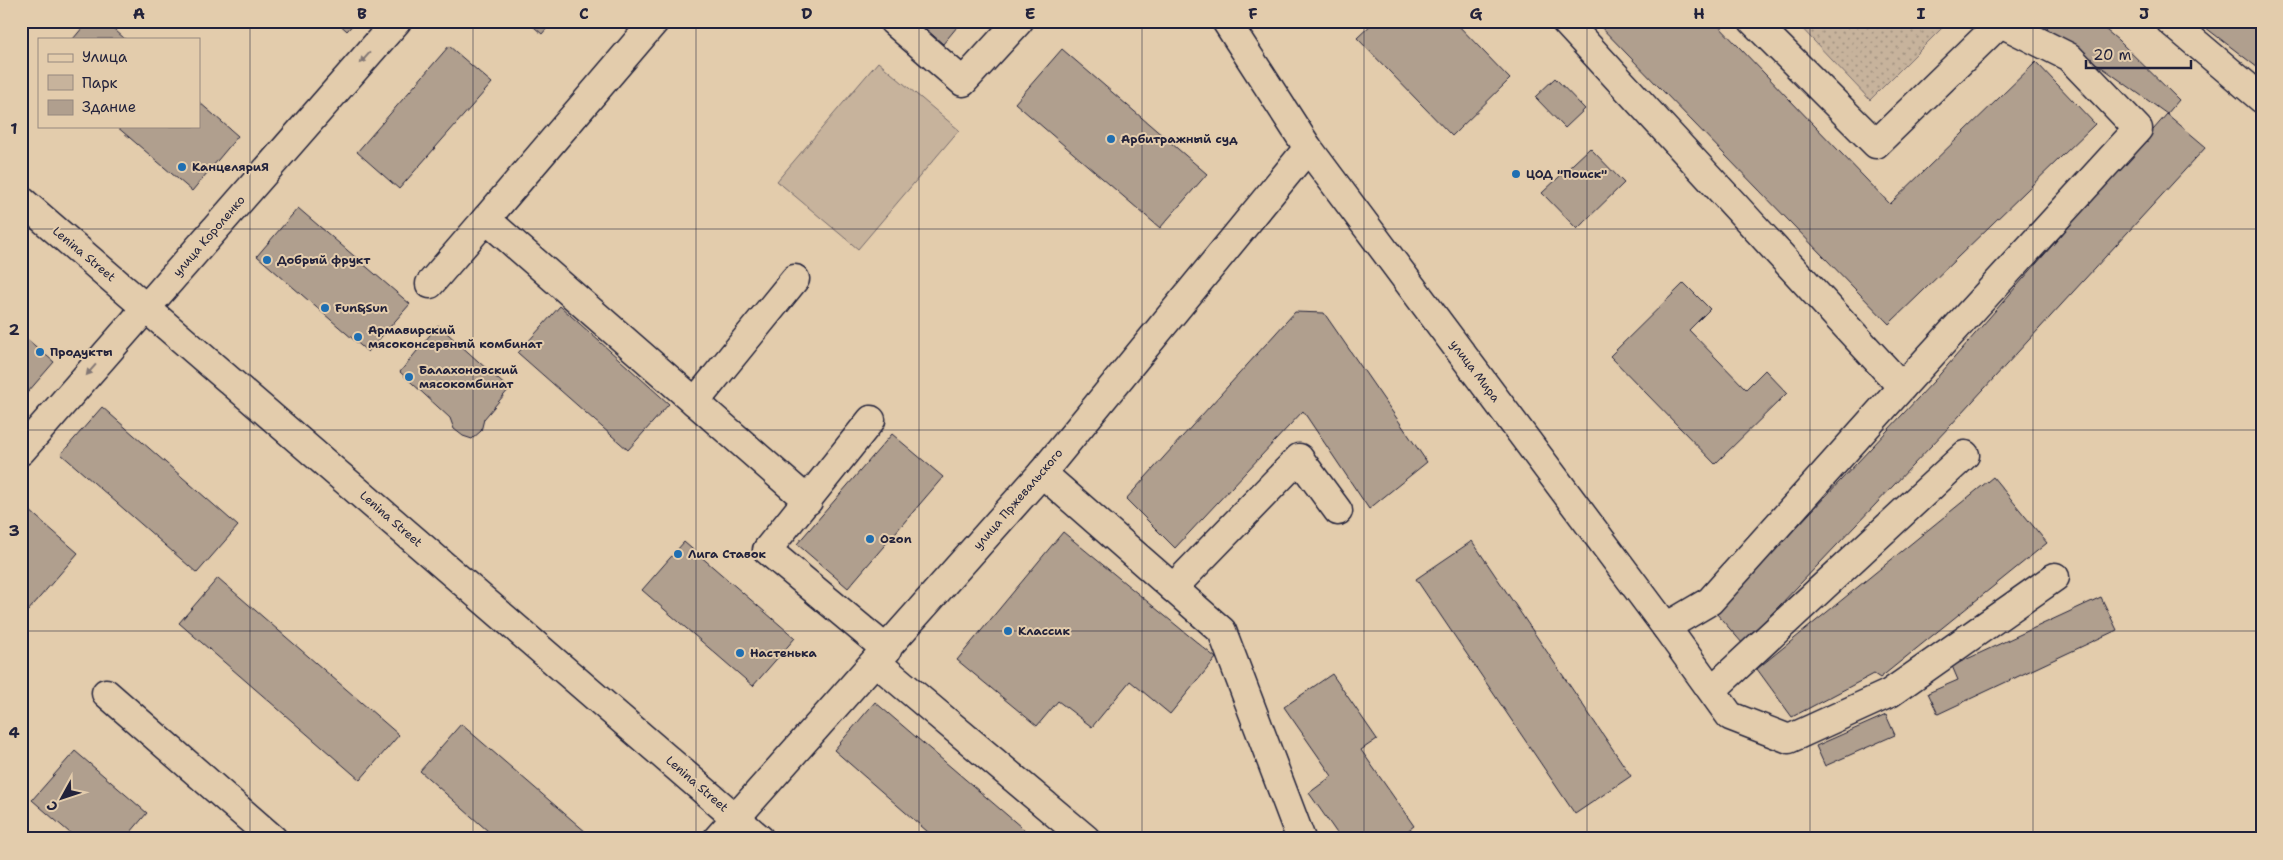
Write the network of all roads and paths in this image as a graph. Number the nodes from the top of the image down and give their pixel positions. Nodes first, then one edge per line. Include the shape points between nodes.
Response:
1 (398, 21) edge
2 (655, 21) edge
3 (893, 21) edge
4 (1019, 21) edge
5 (1226, 21) edge
6 (1565, 21) edge
7 (1753, 21) edge
8 (2170, 21) edge
9 (1999, 22) edge
10 (2262, 99) edge
11 (1308, 148) junction
12 (21, 200) edge
13 (486, 219) junction
14 (795, 279) dead end
15 (430, 284) dead end
16 (146, 307) junction
17 (1902, 387) junction
18 (696, 402) junction
19 (871, 420) dead end
20 (21, 450) edge
21 (1965, 455) dead end
22 (1042, 473) junction
23 (808, 500) junction
24 (1338, 511) dead end
25 (2055, 577) dead end
26 (1173, 588) junction
27 (1666, 627) junction
28 (881, 656) junction
29 (1712, 690) junction
30 (106, 694) dead end
31 (736, 818) junction
32 (273, 839) edge
33 (717, 839) edge
34 (760, 839) edge
35 (1086, 839) edge
36 (1301, 839) edge

1 -> 16 street, улица Короленко
2 - 13 street
3 - 4 street via 963,82
5 - 11 street, улица Мира
6 - 17 street
7 - 9 street via 1876,144
8 - 10 street
9 - 17 street via 2069,57 2138,129
11 - 22 street, улица Пржевальского
11 - 27 street, улица Мира
12 - 16 street, Lenina Street
13 - 15 street
13 - 18 street
14 - 18 street
16 -> 20 street, улица Короленко
16 - 31 street, Lenina Street
17 - 27 street via 1710,601
18 - 23 street
19 - 23 street
21 - 29 street
22 - 26 street
22 - 28 street, улица Пржевальского
23 - 28 street via 767,550
24 - 26 street via 1299,458
25 - 29 street, улица Мира via 1890,693 1789,740 1730,716
26 - 36 street via 1222,631
27 - 29 street, улица Мира
28 - 31 street, улица Пржевальского
28 - 35 street
30 - 32 street
31 - 33 street, улица Пржевальского
31 - 34 street, Lenina Street

